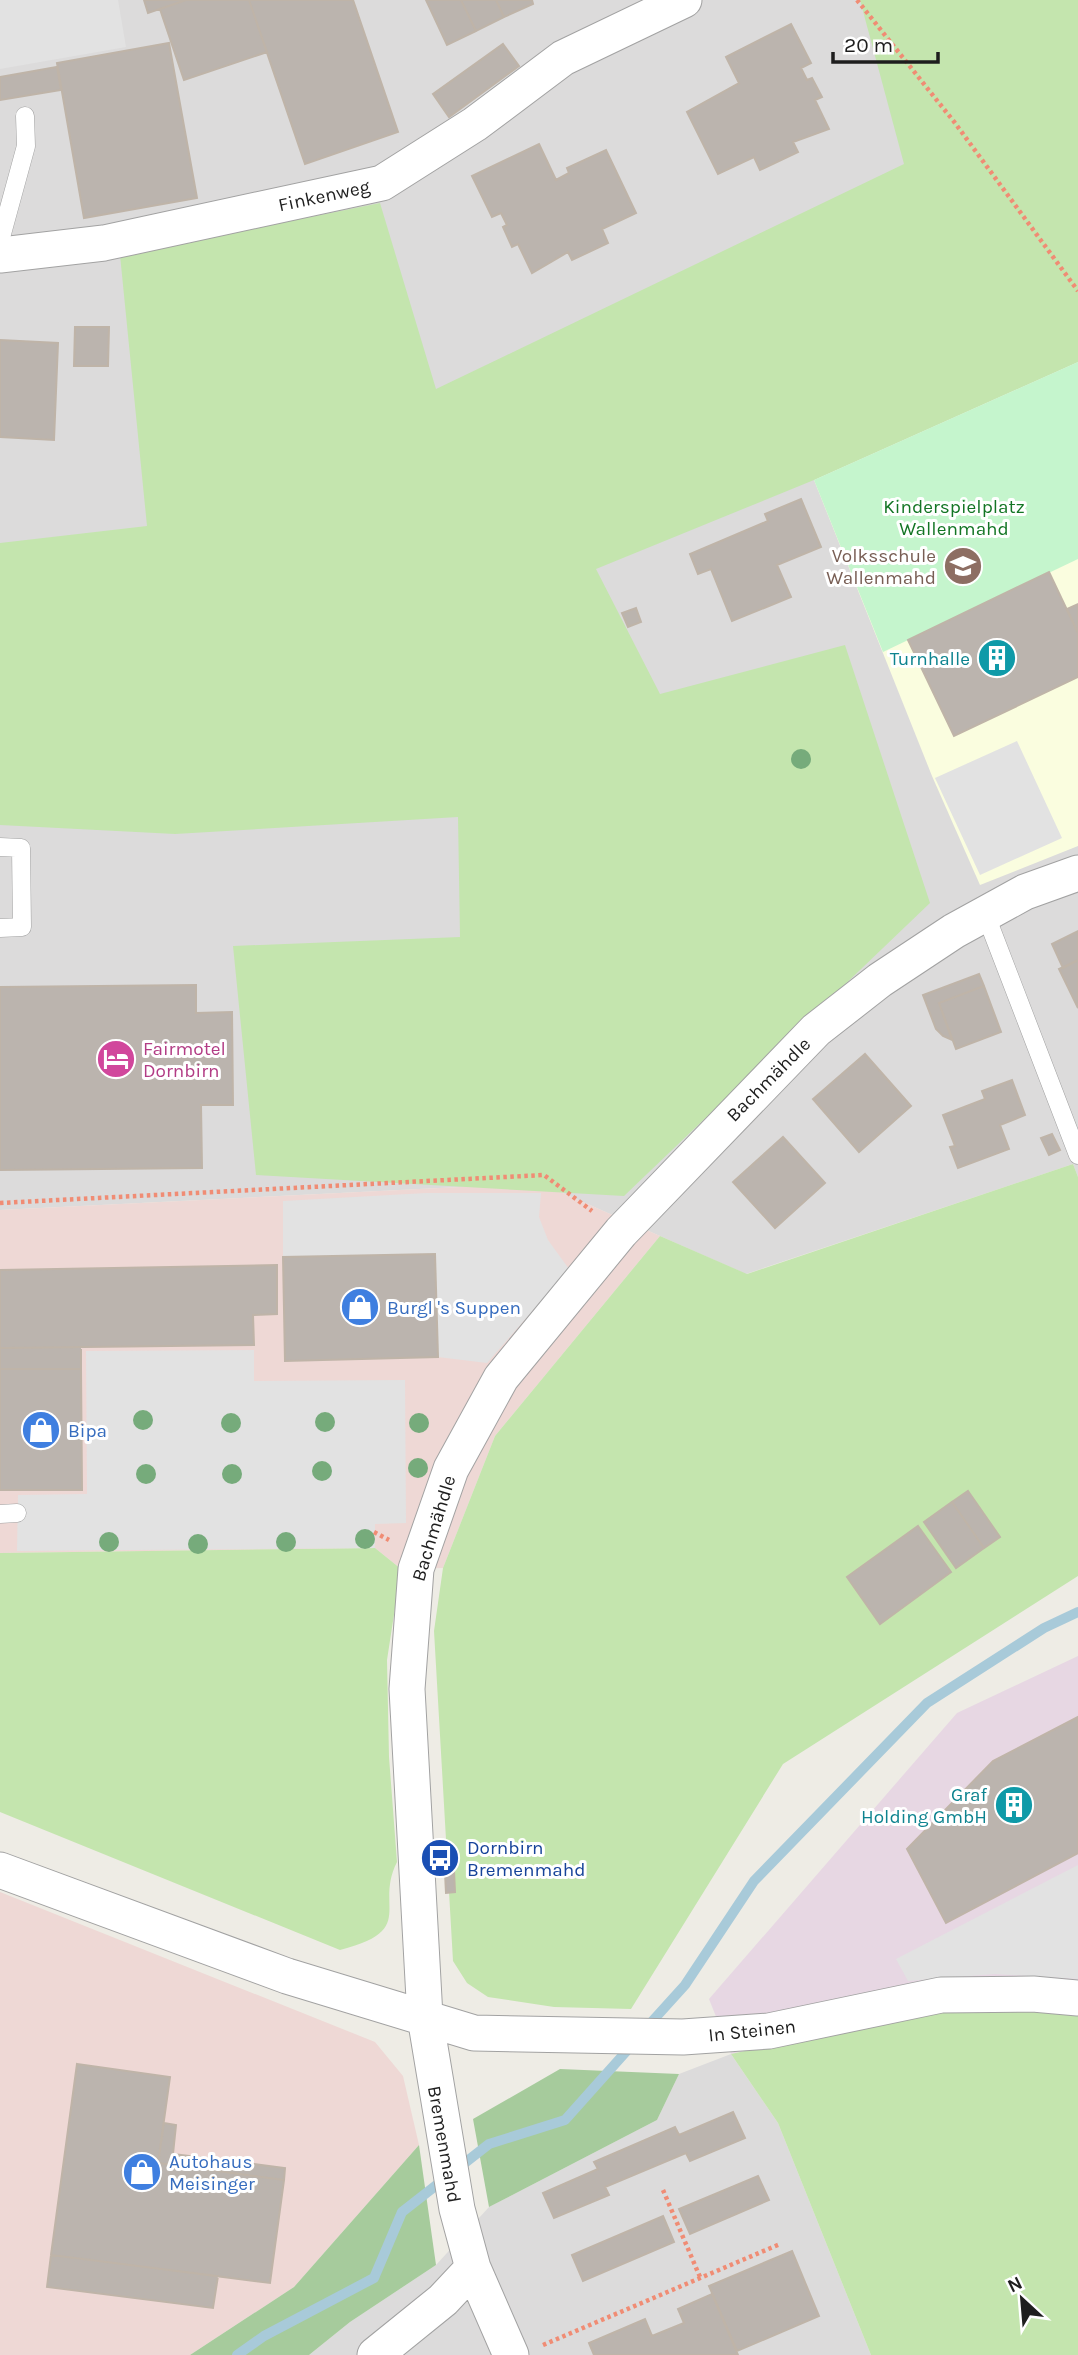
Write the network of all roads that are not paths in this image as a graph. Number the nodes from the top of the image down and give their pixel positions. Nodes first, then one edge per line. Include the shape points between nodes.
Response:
1 (684, 0) edge
2 (25, 116) dead end
3 (0, 241) edge
4 (0, 255) edge
5 (0, 847) edge
6 (1078, 873) edge
7 (985, 913) junction
8 (0, 928) edge
9 (1078, 1155) edge
10 (0, 1870) edge
11 (1078, 1998) edge
12 (425, 2017) junction
13 (473, 2268) junction
14 (525, 2351) edge
15 (375, 2355) edge

1 - 4 street, Finkenweg via 563,58 475,124 382,183 104,243
2 - 3 lane via 26,146
5 - 8 lane via 20,848 22,927
6 - 7 street, Bachmähdle
7 - 9 lane
7 - 12 street, Bachmähdle via 880,980 816,1030 621,1232 501,1378 451,1469 416,1569 407,1689
10 - 12 street via 287,1976
11 - 12 street, In Steinen via 941,1995 769,2031 684,2037 474,2033
12 - 13 street, Bremenmahd via 443,2139
13 - 14 street, Bremenmahd
13 - 15 street via 443,2300

